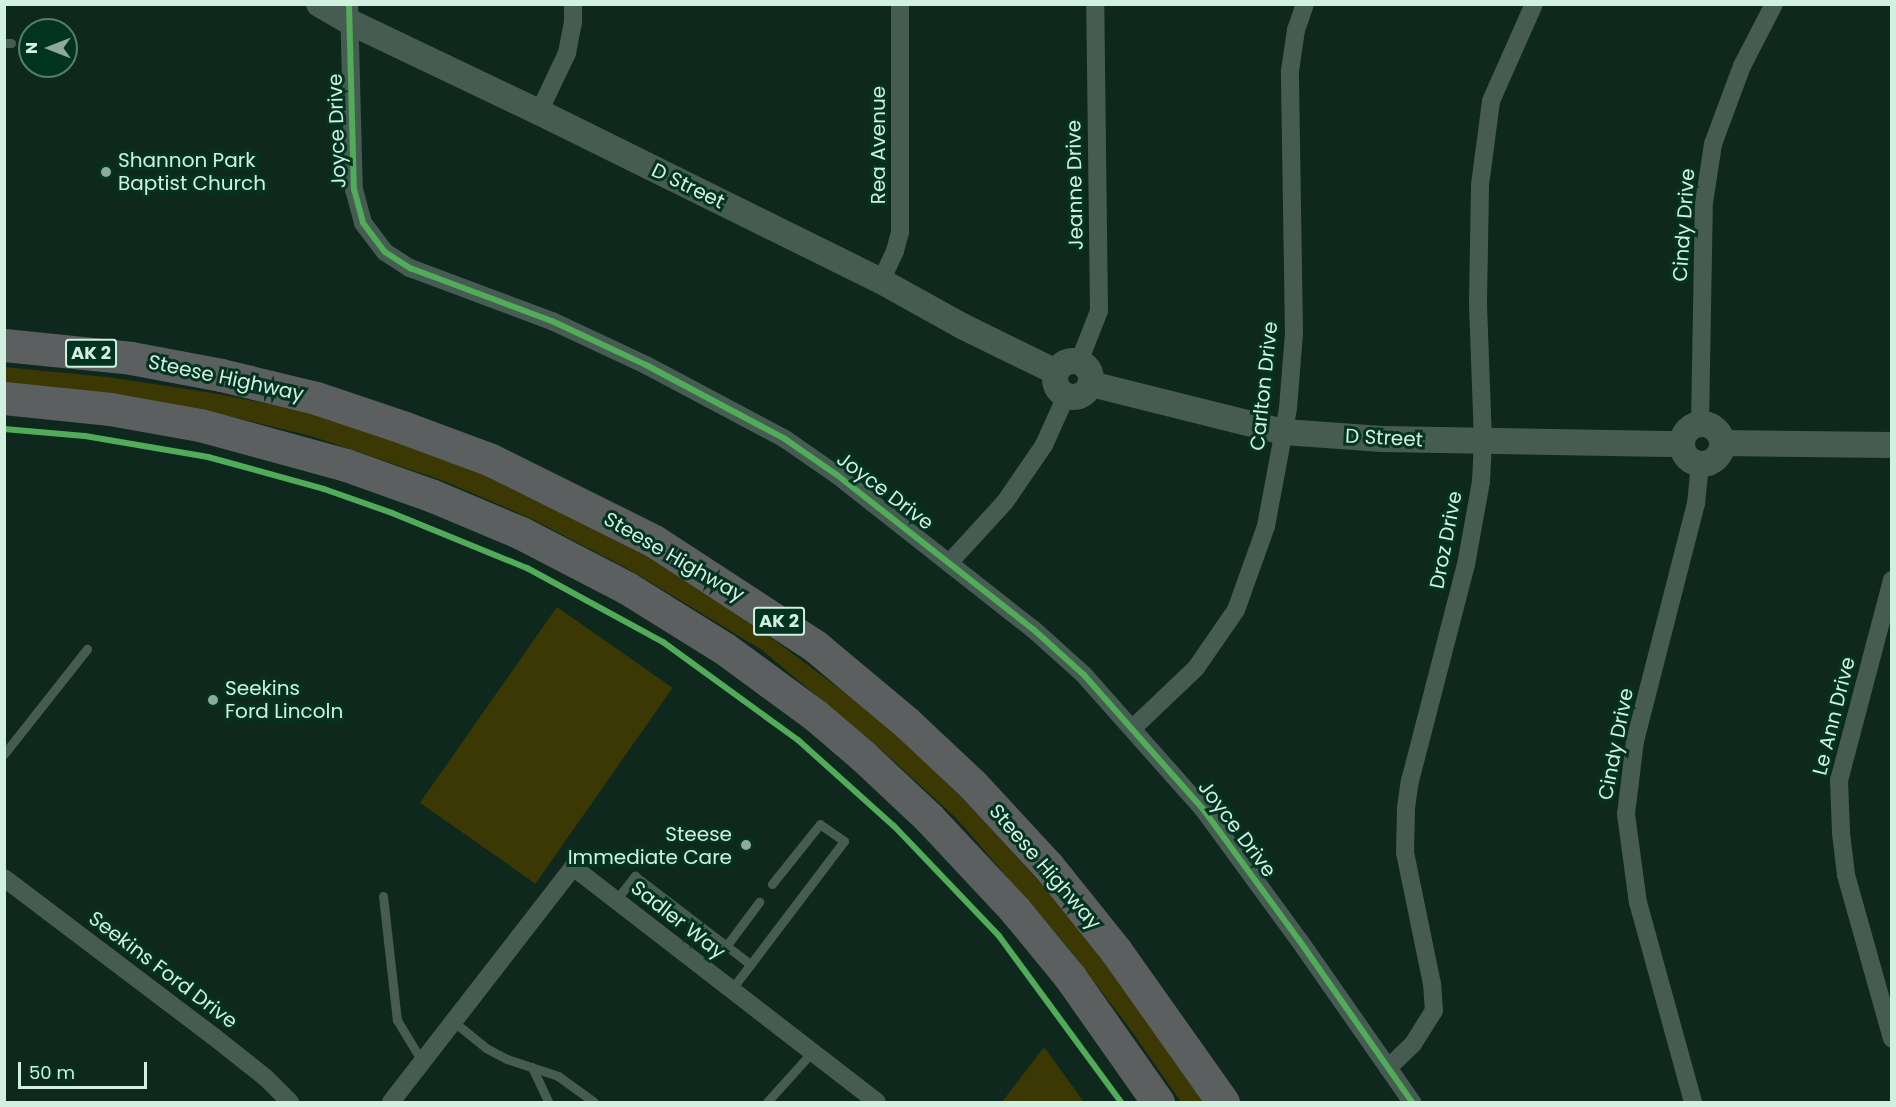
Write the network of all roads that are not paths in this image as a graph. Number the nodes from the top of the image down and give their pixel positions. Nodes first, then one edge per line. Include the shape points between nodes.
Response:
1 (319, 4) edge
2 (573, 4) edge
3 (900, 4) edge
4 (1095, 4) edge
5 (1305, 4) edge
6 (1534, 4) edge
7 (1774, 4) edge
8 (350, 13) edge
9 (539, 112) junction
10 (881, 281) junction
11 (4, 345) edge
12 (1079, 362) junction
13 (1056, 372) junction
14 (1091, 384) junction
15 (1066, 396) junction
16 (4, 398) edge
17 (1700, 424) junction
18 (1284, 432) junction
19 (1483, 441) junction
20 (1722, 443) junction
21 (1682, 444) junction
22 (1892, 445) edge
23 (1700, 464) junction
24 (950, 562) junction
25 (1892, 580) edge
26 (87, 649) dead end
27 (1133, 728) junction
28 (4, 754) edge
29 (4, 878) edge
30 (772, 884) dead end
31 (383, 896) dead end
32 (616, 900) junction
33 (759, 902) dead end
34 (727, 945) junction
35 (750, 964) junction
36 (731, 990) junction
37 (454, 1022) junction
38 (1892, 1040) edge
39 (812, 1052) junction
40 (423, 1063) junction
41 (532, 1067) junction
42 (1388, 1068) junction
43 (290, 1102) edge
44 (391, 1102) edge
45 (548, 1102) edge
46 (594, 1102) edge
47 (767, 1102) edge
48 (877, 1102) edge
49 (1158, 1102) edge
50 (1223, 1102) edge
51 (1412, 1102) edge
52 (1693, 1102) edge

1 - 8 street, D Street
2 - 9 street via 567,52
3 - 10 street, Rea Avenue via 900,232
4 - 12 street, Jeanne Drive via 1099,311
5 - 18 street, Carlton Drive via 1296,30 1290,71 1294,334
6 - 19 street, Droz Drive via 1491,101 1480,185 1478,302
7 - 17 street, Cindy Drive via 1742,66 1713,144 1704,203
8 - 9 street, D Street
8 - 24 street, Joyce Drive via 354,189 363,223 385,252 410,268 562,326 646,365 784,439
9 - 10 street, D Street
10 - 13 street, D Street
11 - 50 highway, Steese Highway / AK 2 via 131,358 316,398 491,460 664,547 815,646 972,784 1048,866 1116,951
12 - 13 street via 1064,363
12 - 14 street via 1090,372
13 - 15 street via 1055,383
14 - 15 street via 1083,394
14 - 18 street, D Street
15 - 24 street via 1044,446 1005,502
16 - 49 highway, AK 2 via 110,409 200,425 346,465 521,533 637,594 725,649 815,715 928,818 1015,910 1063,969
17 - 20 street via 1717,431
17 - 21 street via 1689,429
18 - 19 street, D Street
18 - 27 street, Carlton Drive via 1266,526 1236,610 1196,668
19 - 21 street, D Street
19 - 42 street, Droz Drive via 1481,482 1466,565 1406,808 1405,853 1434,1011 1413,1044
20 - 22 street
20 - 23 street via 1713,461
21 - 23 street via 1689,460
23 - 52 street, Cindy Drive via 1696,504 1635,741 1626,814 1638,903
24 - 27 street, Joyce Drive via 1084,675
25 - 38 street, Le Ann Drive via 1839,780 1846,875
26 - 28 lane
27 - 42 street, Joyce Drive via 1203,809
29 - 43 street, Seekins Ford Drive via 249,1064
30 - 35 lane via 820,824 844,841
31 - 40 lane via 397,1020
32 - 34 lane via 634,876
32 - 36 street, Sadler Way
32 - 37 street, Sadler Way via 573,867
33 - 34 lane
34 - 35 lane
35 - 36 lane
36 - 39 street, Sadler Way
37 - 40 street, Sadler Way
37 - 41 lane via 486,1048
39 - 47 lane
39 - 48 street, Sadler Way
40 - 44 street, Sadler Way
41 - 45 lane
41 - 46 lane via 558,1076
42 - 51 street, Joyce Drive

